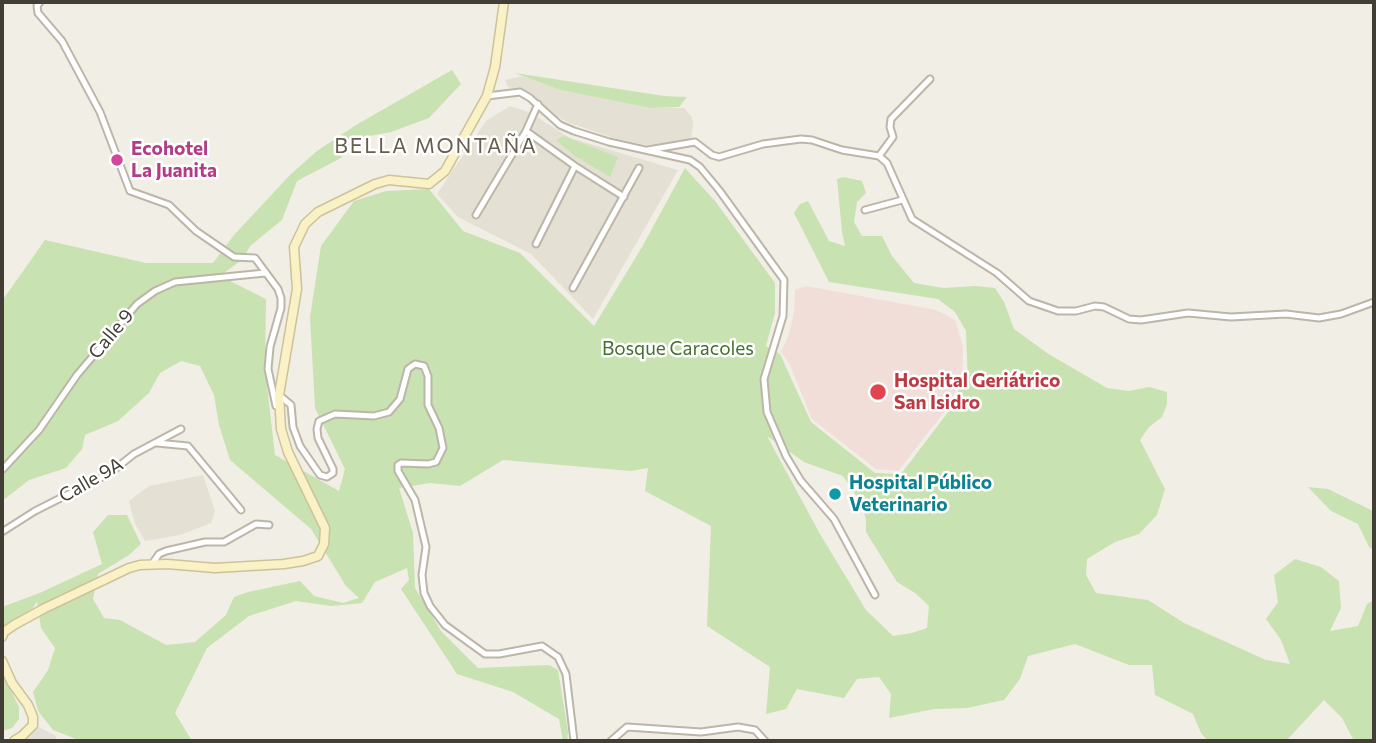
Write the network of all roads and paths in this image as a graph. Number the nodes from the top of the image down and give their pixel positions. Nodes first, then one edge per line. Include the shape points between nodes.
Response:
1 (40, 2) edge
2 (504, 2) edge
3 (930, 79) dead end
4 (487, 96) junction
5 (538, 104) junction
6 (527, 131) junction
7 (648, 150) junction
8 (879, 156) junction
9 (575, 166) junction
10 (639, 168) dead end
11 (624, 197) junction
12 (902, 200) junction
13 (865, 210) dead end
14 (476, 215) dead end
15 (536, 244) dead end
16 (265, 274) junction
17 (573, 288) dead end
18 (1374, 302) edge
19 (279, 395) junction
20 (181, 429) dead end
21 (282, 429) junction
22 (154, 444) junction
23 (2, 470) edge
24 (241, 510) dead end
25 (269, 525) dead end
26 (2, 532) edge
27 (152, 564) junction
28 (876, 595) dead end
29 (2, 637) edge
30 (2, 660) edge
31 (14, 741) edge
32 (574, 741) edge
33 (611, 741) edge
34 (765, 741) edge

1 - 16 street via 38,13 62,41 100,112 130,191 169,205 234,257 255,258
2 - 4 main road
3 - 8 street via 891,119 892,137
4 - 5 street via 520,92
4 - 19 main road via 436,181 375,184 318,212 305,224 294,247 297,289
5 - 6 street
5 - 7 street via 560,125 574,131
6 - 9 street
6 - 14 street
7 - 8 street via 695,142 719,158 763,144 812,139
7 - 28 street via 700,167 784,280 783,316 764,379 767,412 796,473 834,519
8 - 12 street via 887,163
9 - 11 street
9 - 15 street
10 - 11 street
11 - 17 street
12 - 13 street
12 - 18 street via 912,219 997,273 1028,301 1058,311 1095,306 1141,320 1188,313 1319,318
16 - 21 street via 281,298 268,369
16 - 23 street, Calle 9 via 175,282 136,304 39,430
19 - 21 main road
19 - 32 street via 291,405 300,446 320,475 327,477 333,469 318,438 319,421 335,414 389,412 400,399 408,369 415,364 424,366 441,456 428,464 398,465 415,500 426,547 424,593 445,625 485,654 542,646 558,657 566,674
20 - 22 street, Calle 9A
21 - 27 main road via 288,452 325,528 318,556 284,564 215,568
22 - 24 street via 188,446
22 - 26 street, Calle 9A via 110,474
25 - 27 street via 256,524 224,542 166,551
27 - 29 main road via 129,568 72,594 14,625
30 - 31 main road via 33,716 33,725
33 - 34 street via 627,727 702,732 738,727 755,730

